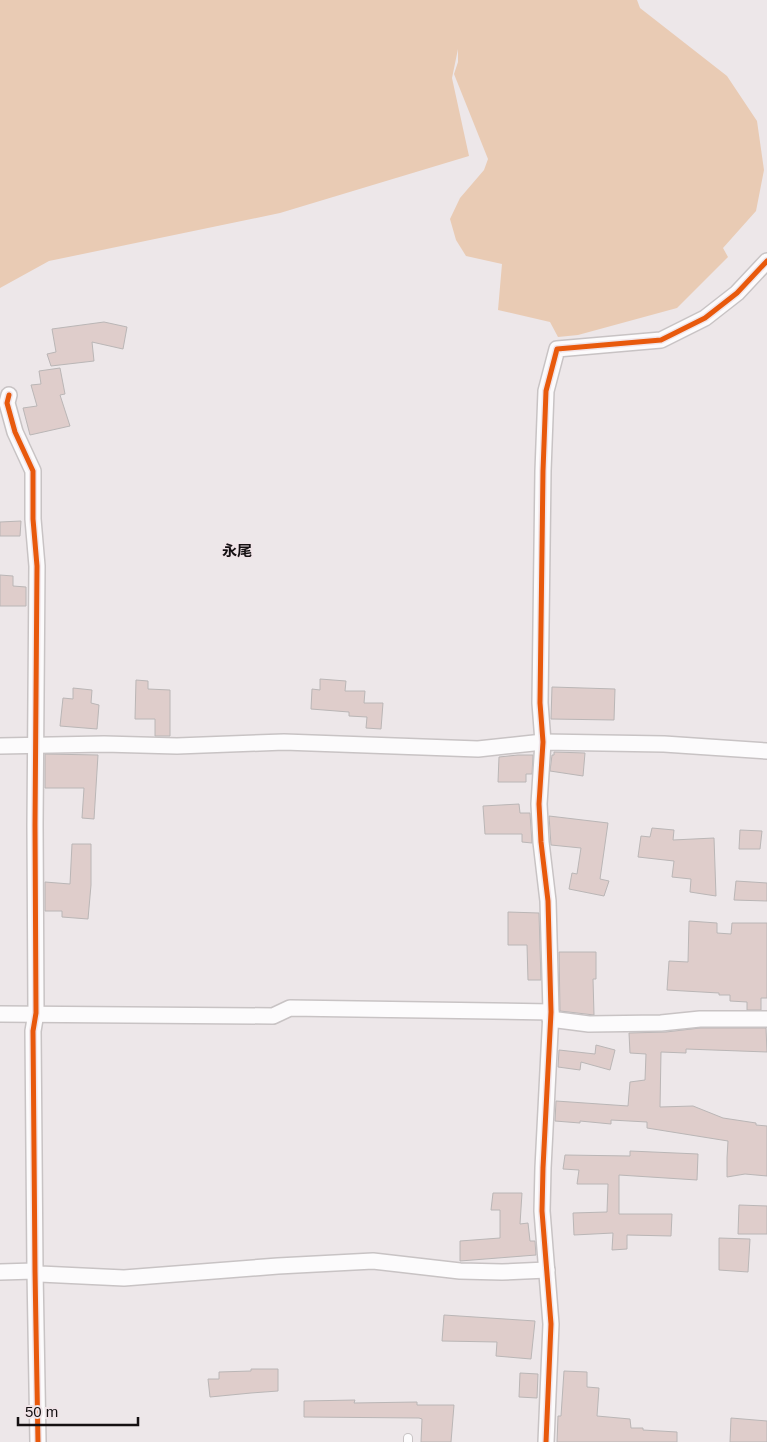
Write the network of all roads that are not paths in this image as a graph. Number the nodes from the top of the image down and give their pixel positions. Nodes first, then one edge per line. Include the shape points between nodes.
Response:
1 (767, 261) edge
2 (9, 395) dead end
3 (543, 742) junction
4 (0, 746) edge
5 (35, 746) junction
6 (767, 751) edge
7 (36, 1013) junction
8 (0, 1014) edge
9 (551, 1016) junction
10 (767, 1019) edge
11 (547, 1270) junction
12 (35, 1271) junction
13 (0, 1272) edge
14 (38, 1442) edge
15 (546, 1442) edge

1 - 3 street via 737,293 712,313 662,340 557,349 546,391 540,703
2 - 5 street via 7,403 15,432 33,471 37,566
3 - 5 street via 478,749 284,742
3 - 6 street via 664,744
3 - 9 street via 539,804 548,901
4 - 5 street
5 - 7 street
7 - 8 street
7 - 9 street via 274,1016 290,1008
7 - 12 street via 33,1031
9 - 10 street via 589,1024
9 - 11 street via 542,1168
11 - 12 street via 460,1271 373,1261 124,1278 40,1274
11 - 15 street via 550,1324
12 - 13 street
12 - 14 street

